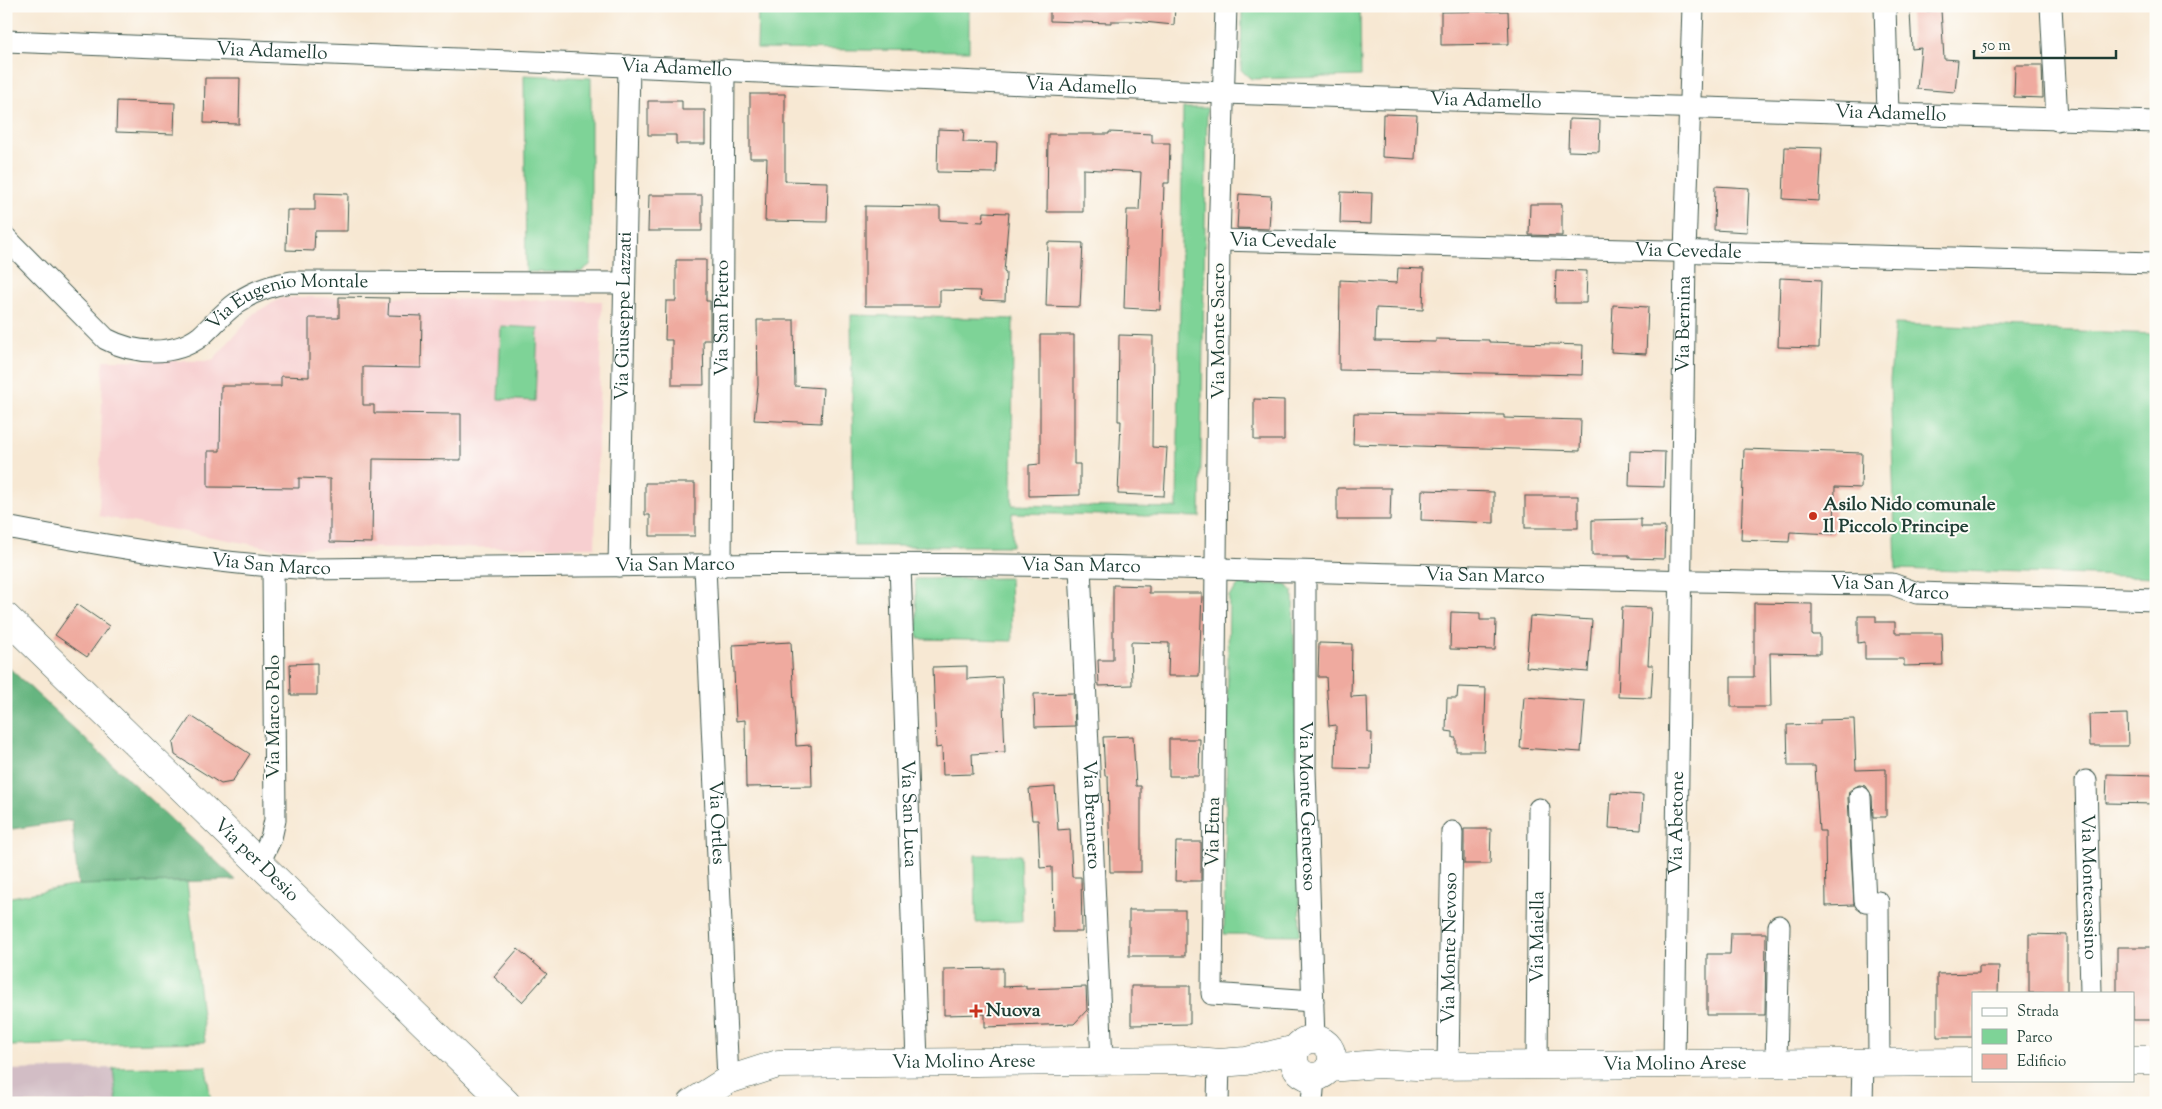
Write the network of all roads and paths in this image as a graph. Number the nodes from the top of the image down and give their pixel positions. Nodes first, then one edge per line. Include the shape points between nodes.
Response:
1 (1226, 6) edge
2 (1693, 6) edge
3 (1886, 6) edge
4 (2052, 6) edge
5 (6, 41) edge
6 (629, 66) junction
7 (724, 70) junction
8 (1224, 93) junction
9 (1691, 108) junction
10 (1888, 114) junction
11 (2056, 120) junction
12 (2156, 122) edge
13 (6, 238) edge
14 (1219, 240) junction
15 (1686, 253) junction
16 (2156, 263) edge
17 (624, 284) junction
18 (6, 527) edge
19 (900, 565) junction
20 (620, 566) junction
21 (713, 566) junction
22 (273, 567) junction
23 (1080, 567) junction
24 (1217, 569) junction
25 (1305, 572) junction
26 (1680, 582) junction
27 (2156, 600) edge
28 (6, 617) edge
29 (2086, 781) dead end
30 (1860, 796) dead end
31 (1539, 809) dead end
32 (1452, 832) dead end
33 (259, 863) junction
34 (1778, 926) dead end
35 (2091, 992) edge
36 (1313, 1001) junction
37 (2134, 1060) edge
38 (2156, 1060) edge
39 (1102, 1061) junction
40 (917, 1062) junction
41 (1871, 1062) junction
42 (1972, 1062) edge
43 (1219, 1063) junction
44 (1776, 1063) junction
45 (1313, 1064) edge
46 (1448, 1064) junction
47 (1674, 1064) junction
48 (1537, 1065) junction
49 (728, 1080) junction
50 (506, 1103) edge
51 (692, 1103) edge
52 (1218, 1103) edge
53 (1862, 1103) edge

1 - 8 street, Via Monte Sacro
2 - 9 street, Via Bernina
3 - 10 street
4 - 11 street
5 - 6 street, Via Adamello
6 - 7 street, Via Adamello
6 - 17 street, Via Giuseppe Lazzati
7 - 8 street, Via Adamello
7 - 21 street, Via San Pietro
8 - 9 street, Via Adamello
8 - 14 street, Via Monte Sacro
9 - 10 street, Via Adamello
9 - 15 street, Via Bernina
10 - 11 street, Via Adamello
11 - 12 street, Via Adamello
13 - 17 street, Via Eugenio Montale via 106,338 138,351 182,346 199,337 253,293 291,282
14 - 15 street, Via Cevedale
14 - 24 street, Via Monte Sacro
15 - 16 street, Via Cevedale
15 - 26 street, Via Bernina
17 - 20 street, Via Giuseppe Lazzati
18 - 22 street, Via San Marco via 87,543
19 - 21 street, Via San Marco
19 - 23 street, Via San Marco
19 - 40 street, Via San Luca
20 - 21 street, Via San Marco
20 - 22 street, Via San Marco
21 - 49 street, Via Ortles
22 - 33 street, Via Marco Polo via 275,820 272,838
23 - 24 street, Via San Marco
23 - 39 street, Via Brennero
24 - 25 street, Via San Marco
24 - 36 street, Via Etna via 1212,994
25 - 26 street, Via San Marco
25 - 36 street, Via Monte Generoso via 1305,771
26 - 27 street, Via San Marco via 1892,584 1917,594
26 - 47 street, Via Abetone
28 - 33 street, Via per Desio
29 - 35 street, Via Montecassino
30 - 41 street via 1865,901 1878,902
31 - 48 street, Via Maiella
32 - 46 street, Via Monte Nevoso
33 - 50 street, Via per Desio
34 - 44 street
36 - 45 street, Via Monte Generoso
37 - 38 street
39 - 40 street, Via Molino Arese
39 - 43 street, Via Molino Arese
40 - 49 street, Via Molino Arese via 778,1064
41 - 42 street, Via Molino Arese
41 - 44 street, Via Molino Arese
41 - 53 street
43 - 45 street, Via Molino Arese via 1246,1060
43 - 52 street
44 - 47 street, Via Molino Arese
45 - 46 street, Via Molino Arese
46 - 48 street, Via Molino Arese
47 - 48 street, Via Molino Arese
49 - 51 street, Via Molino Arese

